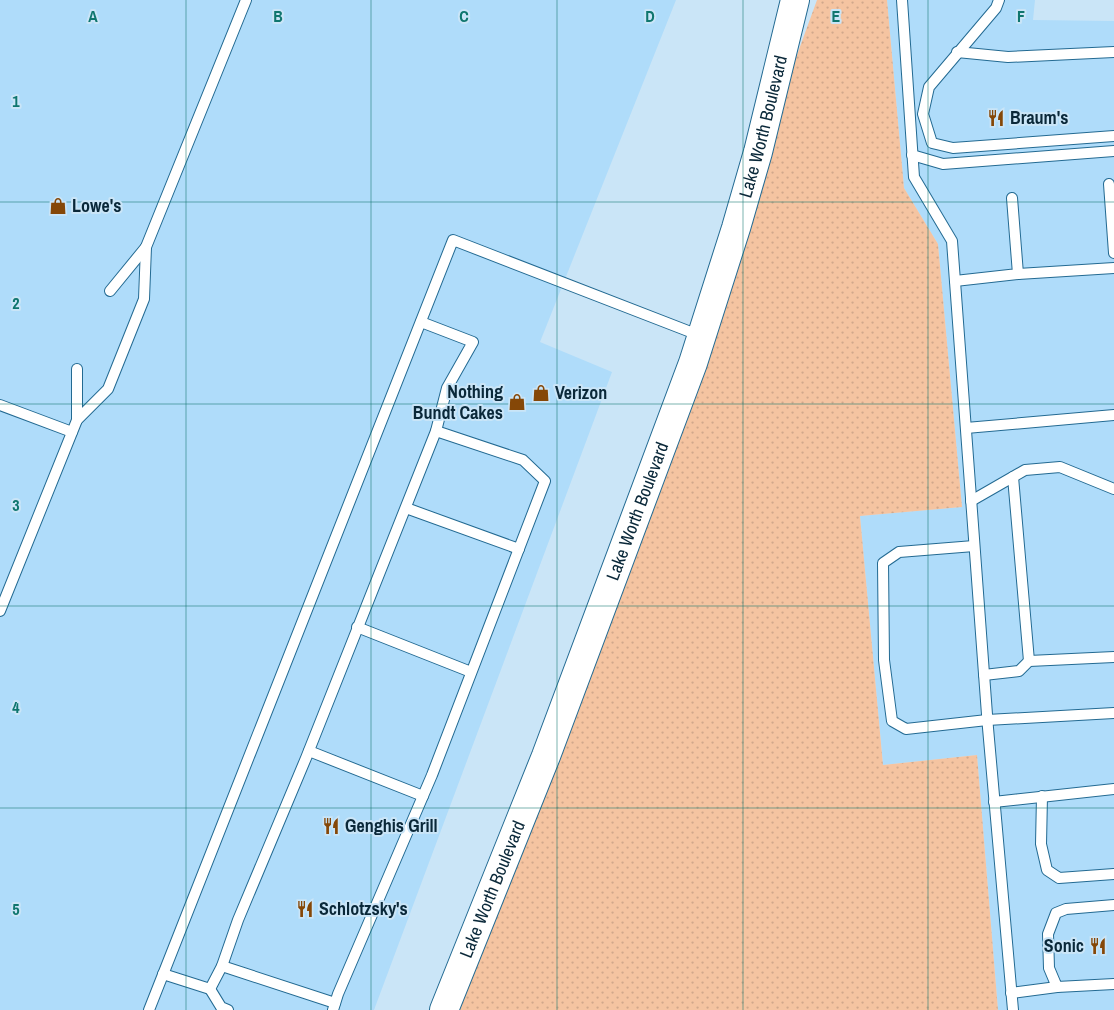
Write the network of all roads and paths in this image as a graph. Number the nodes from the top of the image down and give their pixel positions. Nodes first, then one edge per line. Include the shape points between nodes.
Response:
1 (246, 0) edge
2 (795, 0) edge
3 (902, 0) edge
4 (999, 0) edge
5 (957, 52) junction
6 (1114, 52) edge
7 (1114, 136) edge
8 (1114, 151) edge
9 (912, 155) junction
10 (1109, 184) dead end
11 (1012, 198) dead end
12 (146, 247) junction
13 (1114, 253) edge
14 (1114, 268) edge
15 (1018, 274) junction
16 (955, 281) junction
17 (110, 291) dead end
18 (421, 322) junction
19 (702, 337) junction
20 (77, 369) dead end
21 (0, 405) edge
22 (1114, 415) edge
23 (77, 420) junction
24 (966, 428) junction
25 (436, 431) junction
26 (72, 432) junction
27 (1013, 477) junction
28 (1114, 489) edge
29 (972, 501) junction
30 (406, 508) junction
31 (974, 546) junction
32 (519, 549) junction
33 (0, 611) edge
34 (357, 627) junction
35 (1114, 658) edge
36 (1029, 661) junction
37 (471, 672) junction
38 (984, 675) junction
39 (1114, 713) edge
40 (987, 720) junction
41 (309, 751) junction
42 (1114, 789) edge
43 (423, 796) junction
44 (1042, 796) junction
45 (994, 802) junction
46 (1114, 874) edge
47 (1114, 905) edge
48 (222, 966) junction
49 (163, 974) junction
50 (1114, 984) edge
51 (1057, 988) junction
52 (210, 989) junction
53 (1011, 993) junction
54 (334, 1006) edge
55 (149, 1010) edge
56 (228, 1010) edge
57 (444, 1010) edge
58 (1013, 1010) edge

1 - 12 lane
2 - 19 main road, Lake Worth Boulevard via 755,160
3 - 9 lane
4 - 5 lane via 996,8
5 - 6 lane via 1008,57
5 - 7 lane via 929,87 923,114 932,143 953,148
8 - 9 lane via 942,164
9 - 16 lane via 914,177 952,241
10 - 13 lane
11 - 15 lane
12 - 17 lane
12 - 23 lane via 144,299 108,389
14 - 15 lane
15 - 16 lane
16 - 24 lane
18 - 19 lane via 453,240
18 - 25 lane via 473,342 447,388
18 - 49 lane
19 - 57 main road, Lake Worth Boulevard via 549,747
20 - 23 lane
21 - 26 lane
22 - 24 lane
23 - 26 lane
24 - 29 lane
25 - 30 lane
25 - 32 lane via 523,460 545,481
26 - 33 lane
27 - 28 lane via 1025,470 1060,467
27 - 29 lane
27 - 36 lane
29 - 31 lane
30 - 32 lane
30 - 34 lane
31 - 38 lane
31 - 40 lane via 899,552 884,562 884,660 892,721 906,729
32 - 37 lane
34 - 37 lane
34 - 41 lane
35 - 36 lane
36 - 38 lane via 1019,671
37 - 43 lane
38 - 40 lane
39 - 40 lane
40 - 45 lane
41 - 43 lane
41 - 48 lane
42 - 44 lane
43 - 54 lane
44 - 45 lane
44 - 46 lane via 1041,844 1047,870 1060,878
45 - 53 lane
47 - 51 lane via 1066,909 1056,913 1048,934 1049,968
48 - 52 lane
48 - 54 lane
49 - 52 lane
49 - 55 lane
50 - 51 lane
51 - 53 lane
52 - 56 lane via 221,1007
53 - 58 lane

